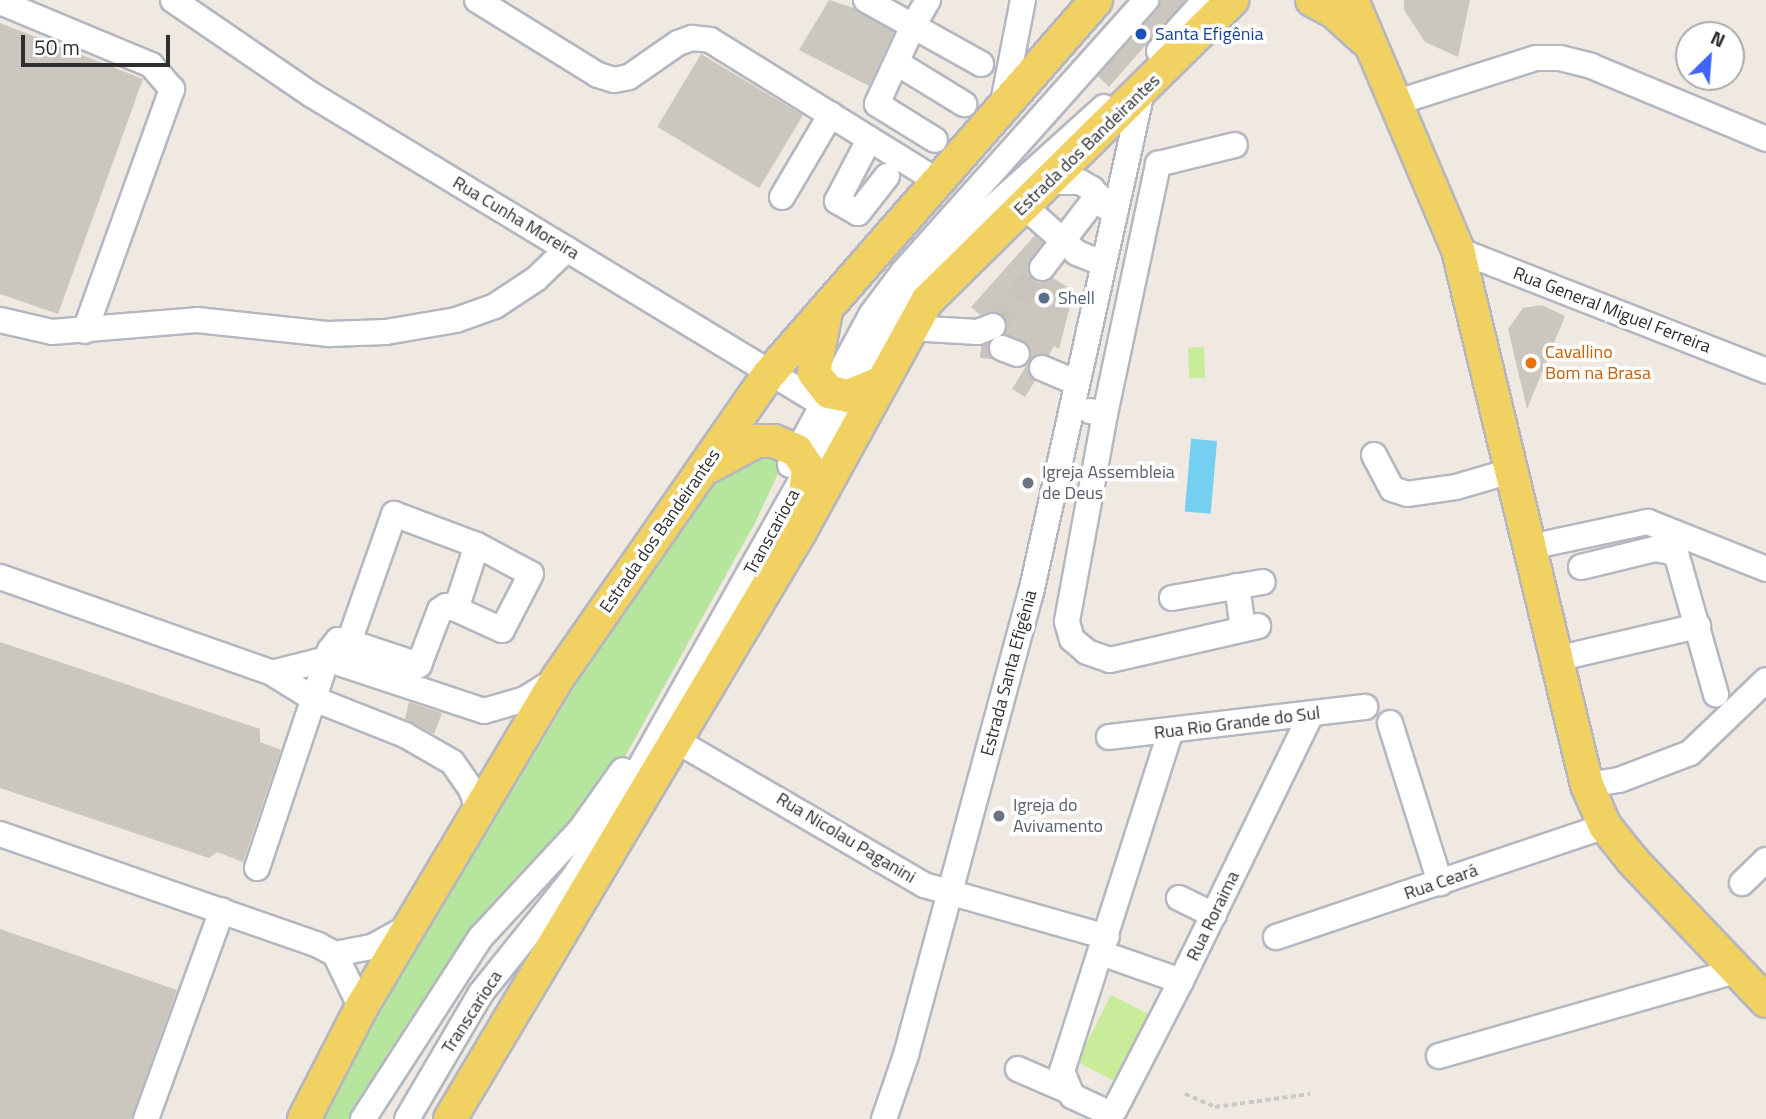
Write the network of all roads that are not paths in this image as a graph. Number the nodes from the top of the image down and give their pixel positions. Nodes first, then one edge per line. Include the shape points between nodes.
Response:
1 (173, 0) edge
2 (477, 0) edge
3 (866, 0) edge
4 (928, 0) edge
5 (1023, 0) edge
6 (1096, 0) edge
7 (1146, 0) edge
8 (1205, 0) edge
9 (1232, 0) edge
10 (1312, 0) edge
11 (1352, 0) edge
12 (1373, 0) edge
13 (0, 2) edge
14 (914, 26) junction
15 (1374, 48) junction
16 (897, 63) junction
17 (981, 64) dead end
18 (1142, 92) junction
19 (1398, 102) junction
20 (964, 104) dead end
21 (1002, 108) junction
22 (831, 114) junction
23 (1766, 139) edge
24 (869, 140) junction
25 (935, 140) dead end
26 (1235, 145) dead end
27 (887, 176) dead end
28 (937, 181) junction
29 (1051, 182) junction
30 (1098, 195) junction
31 (782, 197) dead end
32 (1025, 207) junction
33 (1111, 221) junction
34 (1063, 242) junction
35 (567, 249) junction
36 (1458, 250) junction
37 (1102, 263) junction
38 (1042, 268) tunnel mouth
39 (828, 304) junction
40 (0, 320) edge
41 (922, 330) junction
42 (85, 331) junction
43 (998, 344) tunnel mouth
44 (1042, 368) dead end
45 (1766, 370) edge
46 (770, 373) junction
47 (1075, 394) junction
48 (848, 398) junction
49 (1105, 414) junction
50 (1374, 455) dead end
51 (802, 459) junction
52 (705, 469) junction
53 (1511, 471) junction
54 (800, 532) junction
55 (477, 545) junction
56 (1530, 547) junction
57 (1581, 567) dead end
58 (1766, 569) edge
59 (0, 577) edge
60 (1263, 582) dead end
61 (1237, 586) junction
62 (1172, 598) dead end
63 (456, 609) junction
64 (1698, 626) junction
65 (349, 642) junction
66 (327, 659) junction
67 (1556, 659) junction
68 (272, 673) junction
69 (557, 679) junction
70 (1766, 680) edge
71 (1716, 694) dead end
72 (314, 699) junction
73 (1365, 707) dead end
74 (1311, 714) junction
75 (1390, 723) dead end
76 (1170, 733) junction
77 (1109, 737) dead end
78 (675, 740) junction
79 (1587, 785) junction
80 (479, 813) junction
81 (1605, 826) junction
82 (0, 834) edge
83 (1766, 860) edge
84 (257, 868) dead end
85 (1440, 883) junction
86 (1742, 883) dead end
87 (949, 891) junction
88 (1179, 898) dead end
89 (222, 910) junction
90 (1214, 915) junction
91 (412, 924) junction
92 (1276, 937) dead end
93 (1104, 945) junction
94 (335, 954) junction
95 (1739, 970) junction
96 (1181, 981) junction
97 (1766, 1001) edge
98 (361, 1008) junction
99 (1439, 1056) dead end
100 (1017, 1069) dead end
101 (1066, 1090) junction
102 (1113, 1114) edge
103 (146, 1119) edge
104 (304, 1119) edge
105 (363, 1119) edge
106 (407, 1119) edge
107 (450, 1119) edge
108 (884, 1119) edge

1 - 35 street, Rua Cunha Moreira via 312,94
2 - 22 street via 597,75 614,80 629,77 678,43 692,38 710,40
3 - 14 street
4 - 14 street
5 - 21 street
6 - 21 main road, Estrada dos Bandeirantes
7 - 48 street, Transcarioca via 871,315
8 - 48 street, Transcarioca via 1111,100 925,274 899,306
9 - 18 main road, Estrada dos Bandeirantes
10 - 15 main road via 1333,11
11 - 15 main road
12 - 15 main road
13 - 42 street via 151,65 172,89
14 - 16 street
14 - 17 street
15 - 19 main road
16 - 20 street
16 - 25 street via 876,101
18 - 29 main road, Estrada dos Bandeirantes
18 - 33 street, Estrada Santa Efigênia
19 - 23 street via 1536,58 1560,58 1591,66
19 - 36 main road
21 - 28 main road, Estrada dos Bandeirantes
22 - 24 street
22 - 31 street
24 - 27 street via 837,201 858,213
24 - 28 street
26 - 49 street via 1158,164
28 - 39 main road, Estrada dos Bandeirantes
29 - 30 street via 1080,182
29 - 32 main road, Estrada dos Bandeirantes
30 - 33 street
30 - 34 street
32 - 34 street
32 - 41 main road, Estrada dos Bandeirantes via 927,301
33 - 37 street, Estrada Santa Efigênia
34 - 37 street
34 - 38 street
35 - 42 street via 537,279 495,306 456,320 386,332 329,334 197,320
35 - 46 street, Rua Cunha Moreira
36 - 45 street, Rua General Miguel Ferreira
36 - 53 main road
37 - 47 street, Estrada Santa Efigênia
39 - 46 main road, Estrada dos Bandeirantes
39 - 48 main road via 814,373
40 - 42 street via 28,330
41 - 43 street
41 - 48 main road, Estrada dos Bandeirantes
44 - 47 street
46 - 48 street, Rua Cunha Moreira
46 - 52 main road, Estrada dos Bandeirantes
47 - 49 street
47 - 87 street, Estrada Santa Efigênia via 1031,593
48 - 51 street, Transcarioca
48 - 54 main road, Estrada dos Bandeirantes
49 - 61 street via 1067,622 1072,639 1087,652 1110,660 1250,627
50 - 53 street via 1392,489 1407,494 1455,487
51 - 52 main road via 774,441 757,440
51 - 54 main road
51 - 105 street, Transcarioca via 625,767 581,829 480,938
51 - 106 street, Transcarioca via 612,817 574,877 481,993
52 - 69 main road, Estrada dos Bandeirantes
53 - 56 main road
54 - 78 main road, Estrada dos Bandeirantes
55 - 63 street
55 - 63 street via 531,574 502,630
55 - 65 street via 394,514
56 - 58 street via 1648,522
56 - 67 main road
57 - 64 street via 1662,548 1676,553
59 - 68 street
60 - 61 street
61 - 62 street
63 - 65 street via 446,606 440,610 419,665
64 - 67 street
64 - 71 street
65 - 66 street via 338,640
66 - 68 street
66 - 69 street via 484,711 525,699
66 - 72 street
67 - 79 main road
68 - 72 street
69 - 80 main road, Estrada dos Bandeirantes
70 - 79 street via 1690,753 1619,780
72 - 80 street via 405,734 452,762 471,789
72 - 84 street
73 - 74 street, Rua Rio Grande do Sul
74 - 76 street, Rua Rio Grande do Sul
74 - 90 street, Rua Roraima
75 - 85 street
76 - 77 street, Rua Rio Grande do Sul
76 - 93 street
78 - 87 street, Rua Nicolau Paganini via 925,885
78 - 107 main road, Estrada dos Bandeirantes
79 - 81 main road
80 - 91 main road, Estrada dos Bandeirantes
81 - 85 street, Rua Ceará
81 - 95 main road
82 - 89 street
83 - 86 street
85 - 92 street, Rua Ceará
87 - 93 street, Rua Nicolau Paganini
87 - 108 street, Estrada Santa Efigênia
88 - 90 street
89 - 94 street
89 - 103 street
90 - 96 street, Rua Roraima
91 - 94 street via 372,947
91 - 98 main road, Estrada dos Bandeirantes
93 - 96 street, Rua Nicolau Paganini
93 - 101 street via 1062,1071
94 - 98 street
95 - 97 main road
95 - 99 street
96 - 102 street, Rua Roraima
98 - 104 main road, Estrada dos Bandeirantes
100 - 101 street
101 - 102 street

